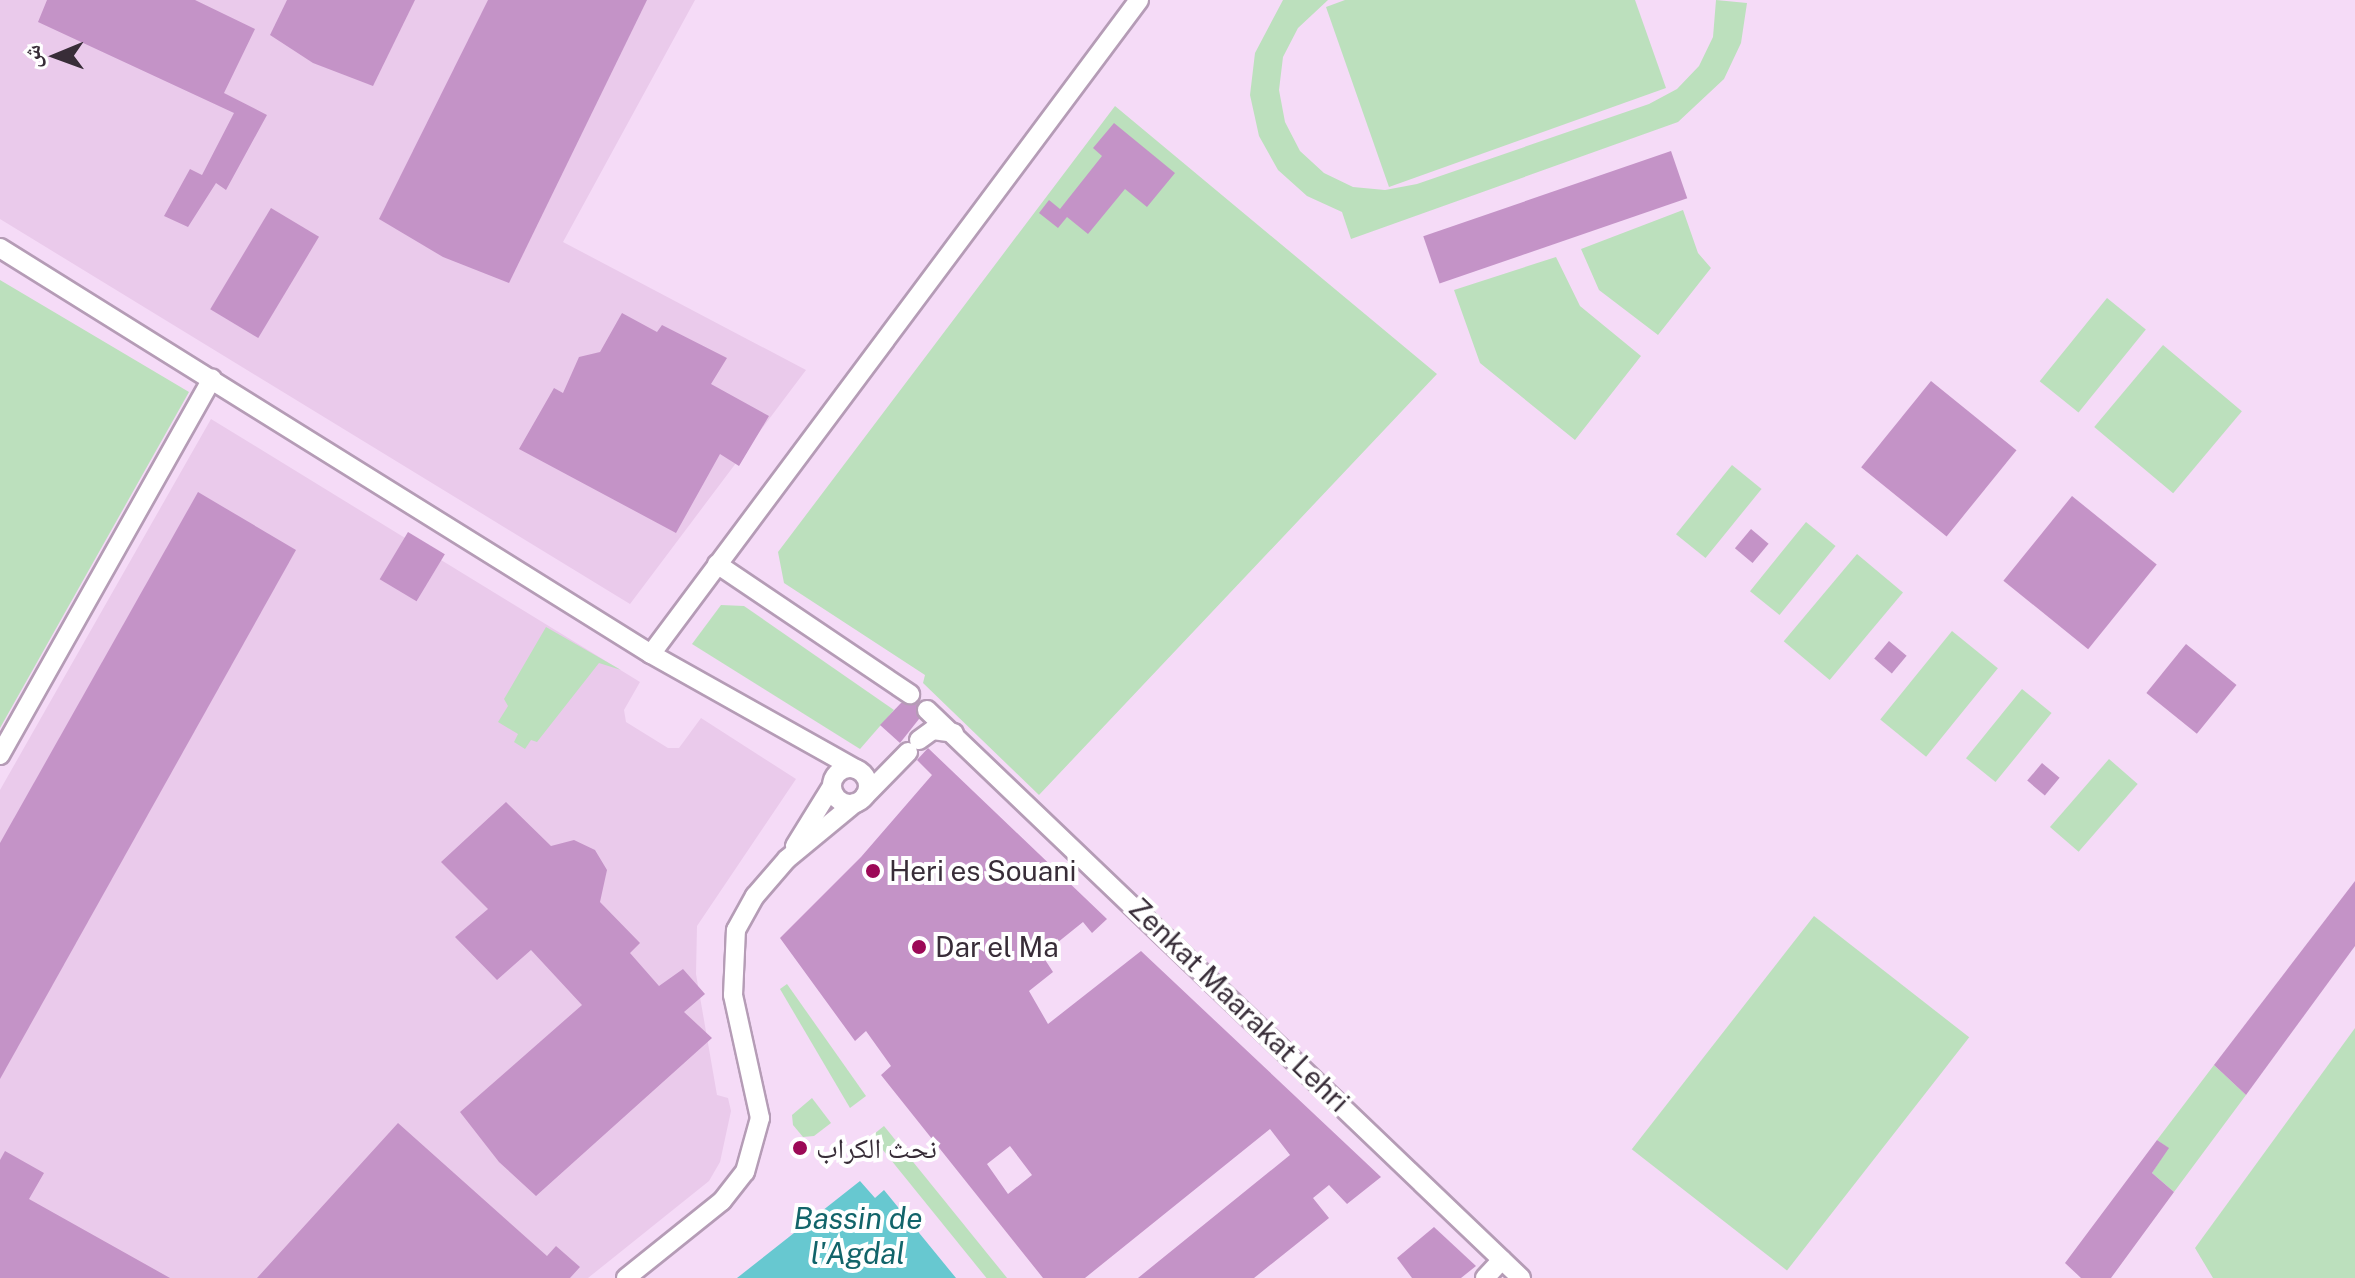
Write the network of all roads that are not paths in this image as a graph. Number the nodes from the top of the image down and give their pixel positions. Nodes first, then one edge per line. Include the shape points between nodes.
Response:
1 (1139, 0) edge
2 (0, 248) edge
3 (212, 379) junction
4 (717, 564) junction
5 (651, 654) junction
6 (910, 694) dead end
7 (927, 710) dead end
8 (956, 733) junction
9 (805, 744) junction
10 (0, 755) edge
11 (856, 769) junction
12 (832, 784) junction
13 (859, 800) junction
14 (787, 859) junction
15 (1502, 1260) junction
16 (626, 1278) edge
17 (1485, 1278) edge
18 (1521, 1278) edge

1 - 4 street
2 - 3 street
3 - 5 street
3 - 10 street
4 - 5 street
4 - 6 street
5 - 9 street
7 - 8 street, Zenkat Maarakat Lehri
8 - 13 street via 933,730
8 - 15 street, Zenkat Maarakat Lehri
9 - 11 street
9 - 12 street
11 - 12 street via 839,771
11 - 13 street via 867,781
12 - 13 street via 839,800
12 - 14 street
13 - 14 street
14 - 16 street via 744,914 732,950 733,995 760,1118 753,1154 722,1201
15 - 17 street
15 - 18 street, Zenkat Maarakat Lehri

